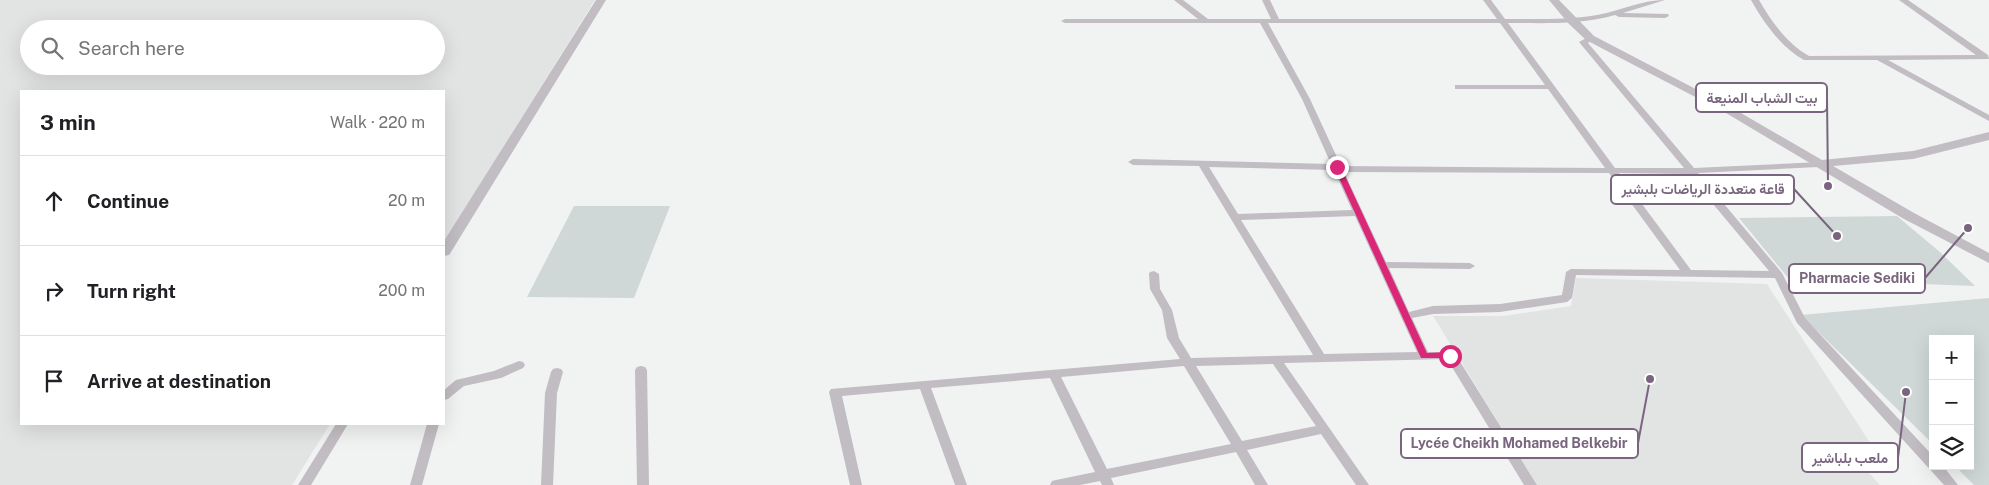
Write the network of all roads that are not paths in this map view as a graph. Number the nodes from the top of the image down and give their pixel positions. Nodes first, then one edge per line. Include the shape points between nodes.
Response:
1 (601, 0) edge
2 (1178, 0) edge
3 (1266, 0) edge
4 (1487, 0) edge
5 (1554, 0) edge
6 (1661, 0) edge
7 (1755, 0) edge
8 (1903, 0) edge
9 (1611, 14) junction
10 (1665, 16) dead end
11 (1065, 21) dead end
12 (1206, 21) junction
13 (1263, 21) junction
14 (1276, 21) junction
15 (1502, 21) junction
16 (1572, 21) junction
17 (1590, 38) junction
18 (1878, 58) junction
19 (1987, 58) edge
20 (1458, 87) dead end
21 (1551, 87) junction
22 (1989, 118) edge
23 (1989, 136) edge
24 (1133, 162) dead end
25 (1202, 163) junction
26 (1818, 164) junction
27 (1338, 168) junction
28 (1612, 171) junction
29 (1692, 171) junction
30 (1359, 213) junction
31 (1234, 217) junction
32 (445, 250) edge
33 (1989, 259) edge
34 (1382, 265) junction
35 (1470, 266) dead end
36 (1154, 274) dead end
37 (1688, 274) junction
38 (1778, 275) junction
39 (1406, 316) junction
40 (1424, 356) junction
41 (1321, 359) junction
42 (1276, 360) junction
43 (1187, 362) junction
44 (519, 365) dead end
45 (641, 370) dead end
46 (558, 372) dead end
47 (1053, 373) junction
48 (924, 384) junction
49 (445, 394) edge
50 (341, 425) edge
51 (433, 425) edge
52 (1324, 429) junction
53 (1238, 447) junction
54 (1929, 460) edge
55 (1938, 470) edge
56 (1106, 480) edge
57 (304, 485) edge
58 (416, 485) edge
59 (547, 485) edge
60 (643, 485) edge
61 (856, 485) edge
62 (961, 485) edge
63 (1056, 485) edge
64 (1262, 485) edge
65 (1363, 485) edge
66 (1531, 485) edge
67 (1952, 485) edge

1 - 32 street
2 - 12 street
3 - 14 street
4 - 15 street
5 - 16 street
6 - 9 street
7 - 18 street via 1762,13 1801,56
8 - 19 street
9 - 10 street
9 - 16 street
11 - 12 street
12 - 13 street
13 - 14 street
13 - 27 street via 1306,99
14 - 15 street
15 - 16 street
15 - 21 street
16 - 17 street
17 - 26 street via 1730,112
17 - 29 street via 1583,42
18 - 19 street
18 - 22 street
20 - 21 street
21 - 28 street
23 - 26 street via 1913,155
24 - 25 street
25 - 27 street
25 - 31 street
26 - 29 street
26 - 33 street
27 - 28 street
27 - 30 street
28 - 29 street
28 - 37 street
29 - 38 street
30 - 31 street
30 - 34 street
31 - 41 street
34 - 35 street
34 - 39 street
36 - 43 street via 1155,289 1167,310 1172,333
37 - 38 street
37 - 39 street via 1571,272 1567,298 1500,308 1432,310
38 - 54 street via 1801,320
39 - 40 street
40 - 41 street
40 - 66 street via 1450,356
41 - 42 street
42 - 43 street
42 - 52 street
43 - 47 street
43 - 53 street
44 - 49 street via 497,375 460,383
45 - 60 street
46 - 59 street via 551,393
47 - 48 street
47 - 56 street
48 - 61 street via 835,392
48 - 62 street
50 - 57 street
51 - 58 street
52 - 53 street
52 - 65 street
53 - 56 street
53 - 64 street
55 - 67 street
56 - 63 street

